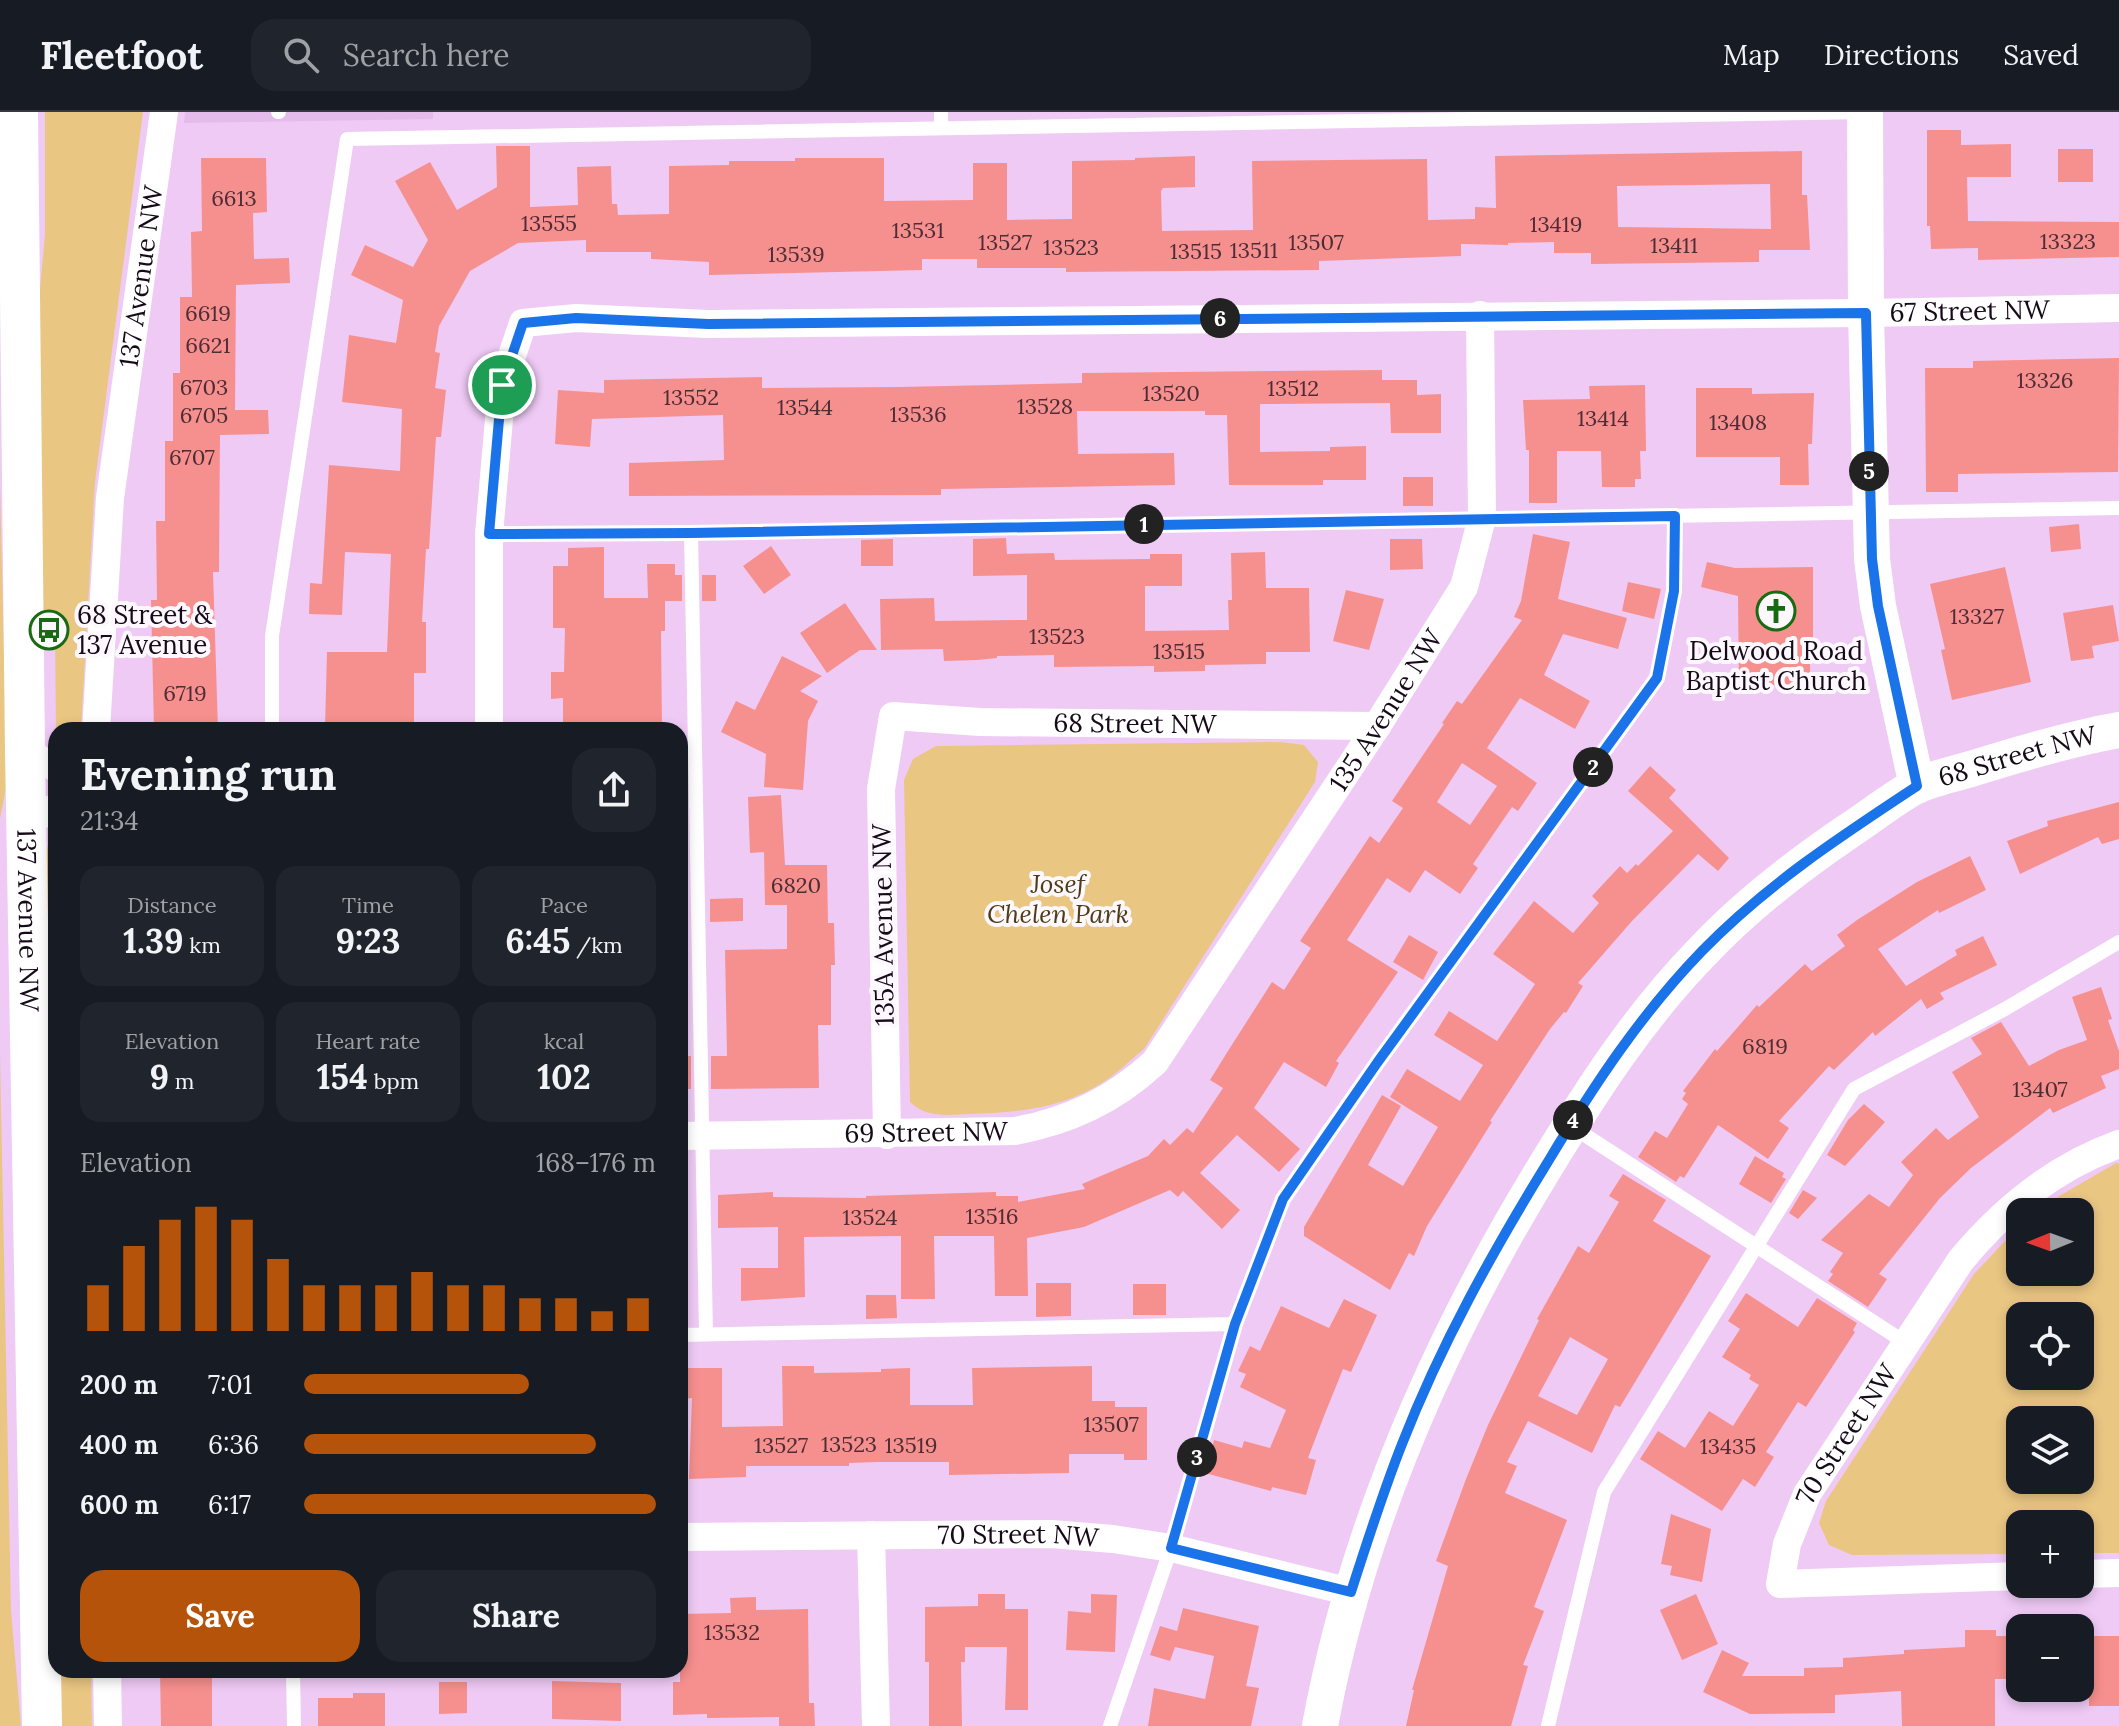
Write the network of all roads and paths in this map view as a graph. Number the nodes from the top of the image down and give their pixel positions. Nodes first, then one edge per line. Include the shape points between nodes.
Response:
1 (18, 112) edge
2 (31, 112) edge
3 (164, 112) edge
4 (941, 112) edge
5 (1866, 112) edge
6 (941, 128) junction
7 (19, 163) junction
8 (2119, 308) edge
9 (1866, 313) junction
10 (1480, 315) junction
11 (0, 331) edge
12 (23, 470) junction
13 (2119, 508) edge
14 (1870, 512) junction
15 (1675, 516) junction
16 (1482, 518) junction
17 (691, 533) junction
18 (489, 534) junction
19 (893, 716) joint
20 (96, 722) edge
21 (272, 722) edge
22 (489, 722) edge
23 (1377, 726) junction
24 (2119, 730) edge
25 (40, 760) edge
26 (1917, 786) junction
27 (41, 815) edge
28 (2119, 942) edge
29 (1155, 1062) joint
30 (1570, 1126) junction
31 (887, 1135) junction
32 (691, 1136) edge
33 (2119, 1144) edge
34 (1756, 1247) junction
35 (1235, 1324) junction
36 (706, 1334) junction
37 (688, 1335) edge
38 (1906, 1343) junction
39 (871, 1535) junction
40 (688, 1537) edge
41 (47, 1546) edge
42 (1171, 1548) junction
43 (2119, 1573) edge
44 (2094, 1574) edge
45 (2006, 1576) edge
46 (1351, 1592) junction
47 (107, 1678) edge
48 (293, 1678) edge
49 (42, 1726) edge
50 (108, 1726) edge
51 (294, 1726) edge
52 (876, 1726) edge
53 (1110, 1726) edge
54 (1320, 1726) edge
55 (1548, 1726) edge

1 - 7 main road, 137 Avenue NW
2 - 7 main road
3 - 20 street, 137 Avenue NW via 110,498
4 - 6 lane
5 - 6 lane
5 - 9 street
6 - 21 lane via 347,139 272,636
7 - 12 main road, 137 Avenue NW
8 - 9 street, 67 Street NW
9 - 10 street, 67 Street NW
9 - 14 street
10 - 16 street, 135 Avenue NW
10 - 18 street, 67 Street NW via 708,324 576,318 523,323 502,385
11 - 12 main road
12 - 25 main road, 137 Avenue NW
13 - 14 lane
14 - 15 lane
14 - 26 street via 1878,606
15 - 16 lane
15 - 35 lane via 1674,591 1657,678 1283,1199
16 - 17 lane
16 - 23 street, 135 Avenue NW via 1464,587
17 - 18 lane
17 - 32 lane
18 - 22 street
19 - 23 street, 68 Street NW via 980,722
19 - 31 street, 135A Avenue NW via 881,789
23 - 29 street, 135 Avenue NW
24 - 26 street, 68 Street NW via 2063,741
25 - 27 main road, 137 Avenue NW
26 - 30 street, 68 Street NW via 1812,856 1702,951 1636,1027
27 - 41 main road, 137 Avenue NW via 20,898
28 - 34 lane via 1854,1089
29 - 31 street, 69 Street NW via 1114,1096 1040,1126
30 - 34 lane
30 - 46 street, 68 Street NW via 1507,1228 1434,1369 1402,1442
31 - 32 street, 69 Street NW
32 - 36 lane
33 - 38 street, 70 Street NW via 2068,1166 2001,1215 1961,1260
34 - 38 lane
34 - 55 lane via 1604,1492
35 - 36 lane
35 - 42 lane
36 - 37 lane
38 - 45 street, 70 Street NW via 1807,1494 1787,1544 1780,1584
39 - 40 street, 70 Street NW
39 - 42 street, 70 Street NW via 1051,1534
39 - 52 street
41 - 49 main road, 137 Avenue NW
42 - 46 street, 70 Street NW
42 - 53 lane
43 - 44 street
46 - 54 street, 68 Street NW
47 - 50 street
48 - 51 lane

